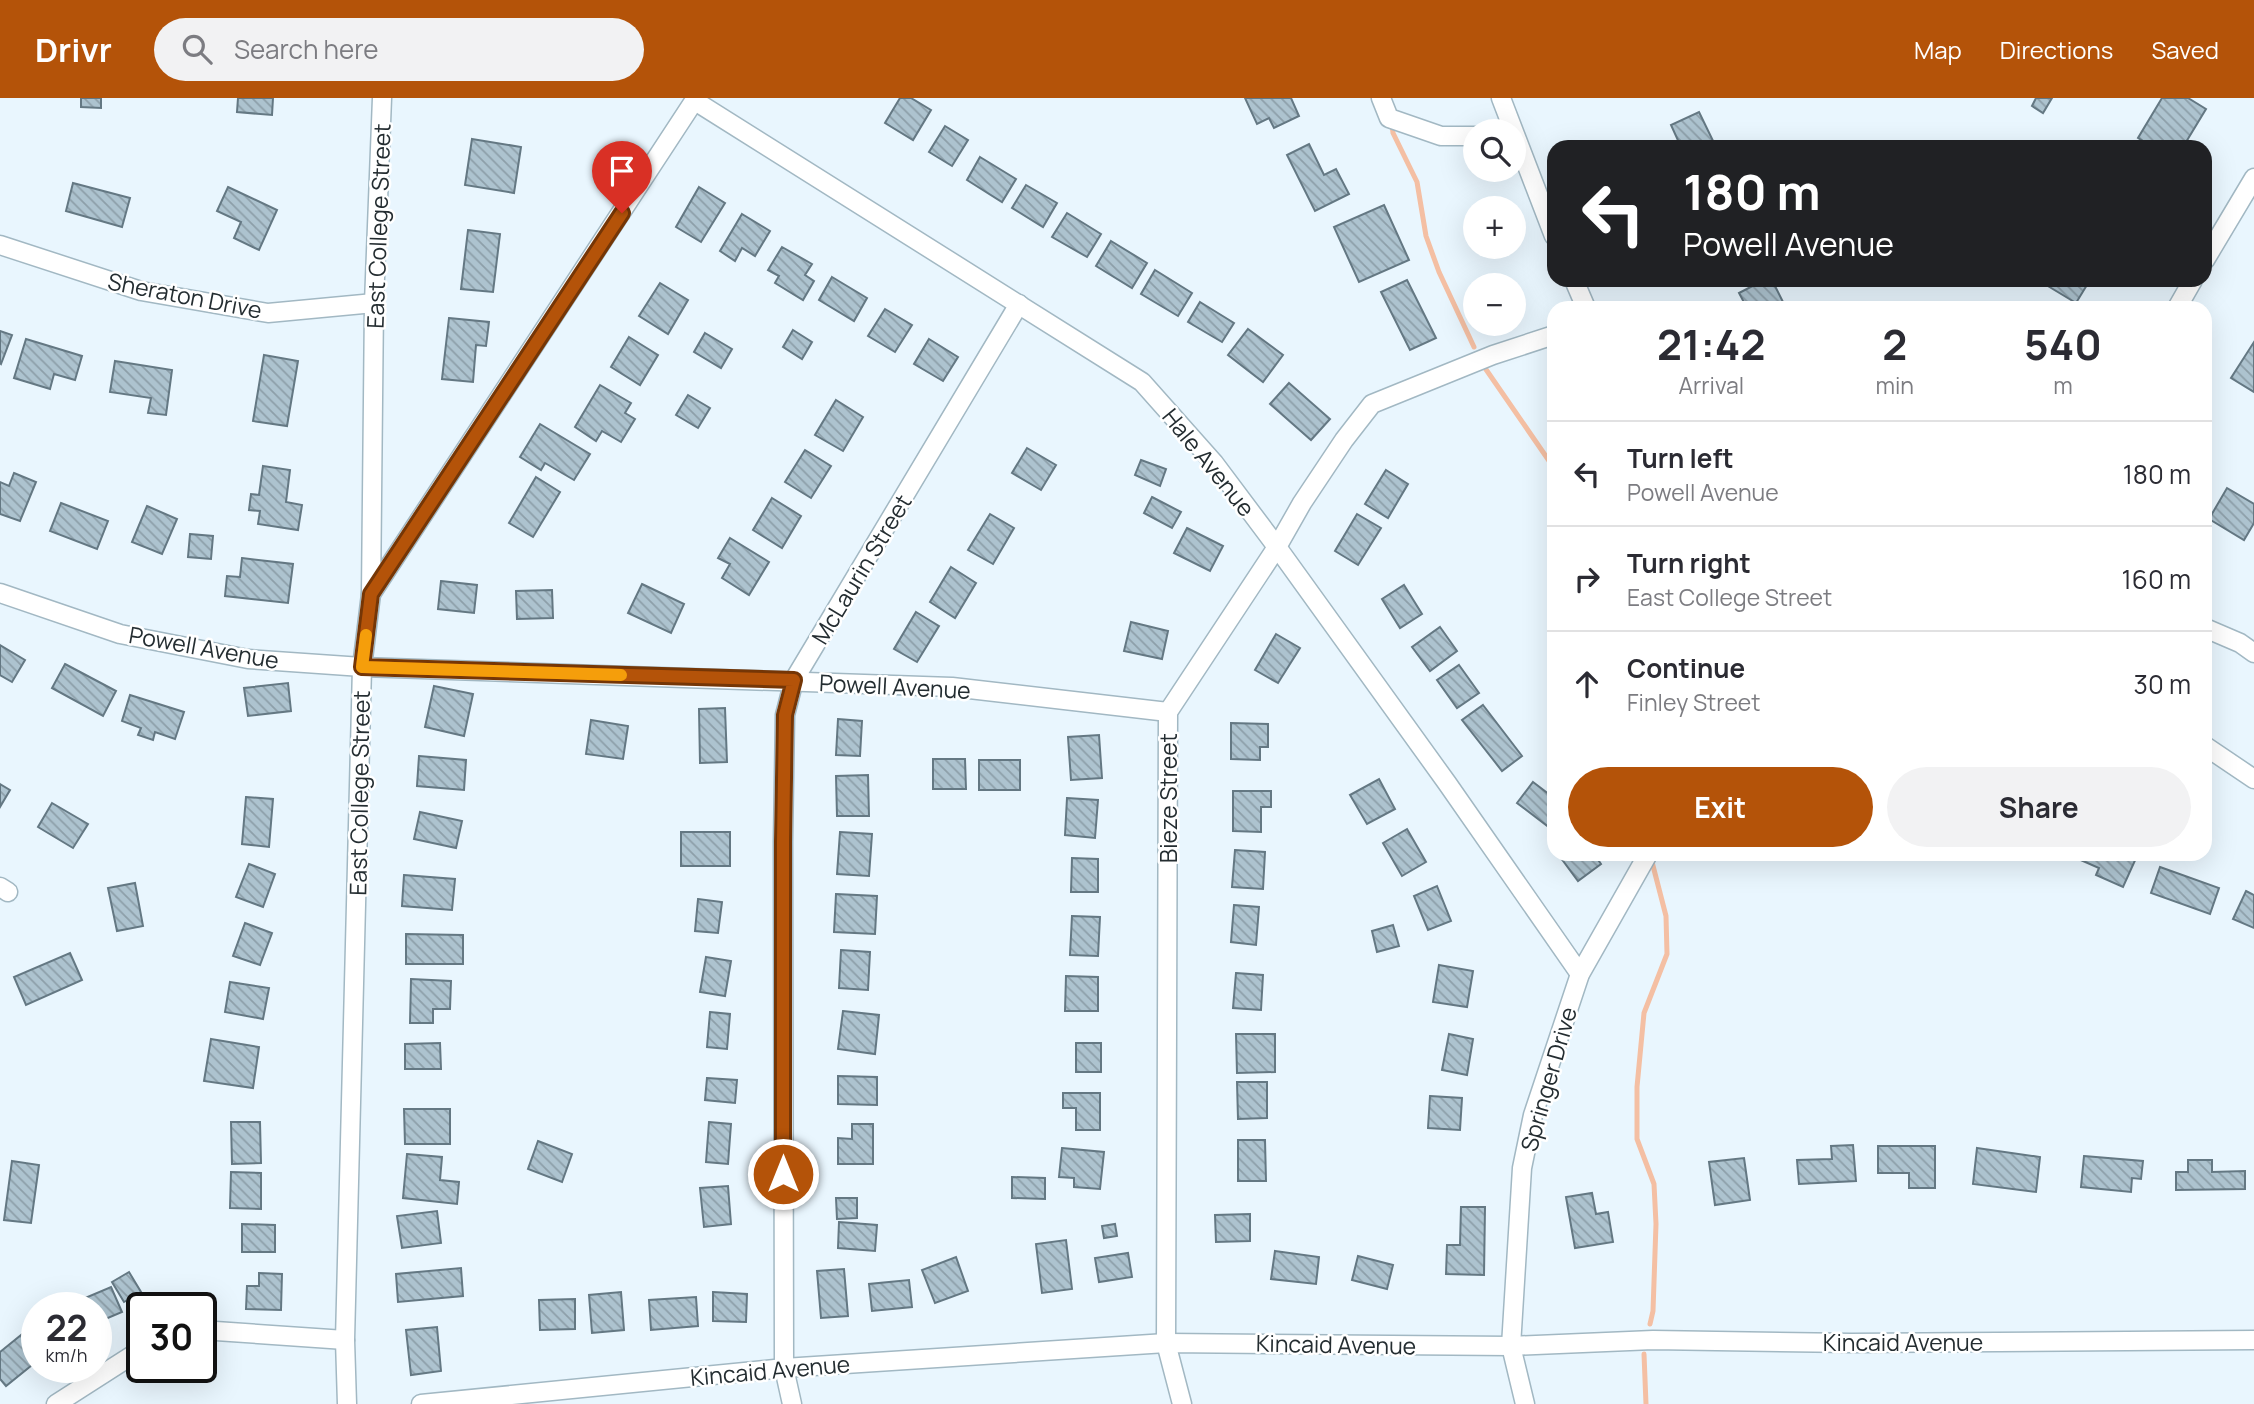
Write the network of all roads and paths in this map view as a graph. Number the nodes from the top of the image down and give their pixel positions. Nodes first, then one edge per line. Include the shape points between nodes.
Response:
1 (382, 98) edge
2 (1381, 98) edge
3 (1501, 98) edge
4 (696, 99) edge
5 (1509, 119) edge
6 (1463, 136) edge
7 (1526, 163) edge
8 (2254, 178) edge
9 (1547, 218) edge
10 (0, 244) edge
11 (2212, 248) edge
12 (374, 303) junction
13 (1020, 304) junction
14 (1547, 337) edge
15 (1277, 547) junction
16 (0, 593) edge
17 (371, 594) junction
18 (2212, 631) edge
19 (2254, 653) edge
20 (362, 667) junction
21 (794, 680) junction
22 (1168, 712) junction
23 (2212, 751) edge
24 (2254, 779) edge
25 (1644, 861) edge
26 (1580, 974) junction
27 (217, 1331) edge
28 (345, 1340) junction
29 (2254, 1340) edge
30 (1166, 1343) junction
31 (1511, 1346) junction
32 (126, 1359) edge
33 (784, 1368) junction
34 (56, 1404) edge
35 (348, 1404) edge
36 (421, 1404) edge
37 (792, 1404) edge
38 (1182, 1404) edge
39 (1525, 1404) edge

1 - 12 street, East College Street
2 - 6 street via 1389,118 1441,136
3 - 5 street
4 - 13 street, Hale Avenue
4 - 17 street
7 - 9 street
8 - 11 street
10 - 12 street, Sheraton Drive via 141,291 268,313
12 - 17 street, East College Street
13 - 15 street, Hale Avenue via 1142,382 1214,463
13 - 21 street, McLaurin Street
14 - 15 street, Bieze Street via 1371,404
15 - 22 street, Bieze Street
15 - 26 street, Hale Avenue
16 - 20 street, Powell Avenue via 133,636 247,659
17 - 20 street, East College Street
18 - 19 street
20 - 21 street, Powell Avenue
20 - 28 street, East College Street
21 - 22 street, Powell Avenue via 952,687
21 - 33 street, McLaurin Street via 785,715 783,842
22 - 30 street, Bieze Street
23 - 24 street
25 - 26 street, Springer Drive
26 - 31 street, Springer Drive via 1539,1095 1522,1168
27 - 28 street
28 - 35 street, East College Street
29 - 31 street, Kincaid Avenue via 1653,1340
30 - 31 street, Kincaid Avenue
30 - 33 street, Kincaid Avenue
30 - 38 street, Bieze Street
31 - 39 street, Springer Drive
32 - 34 street
33 - 36 street, Kincaid Avenue
33 - 37 street, McLaurin Street

